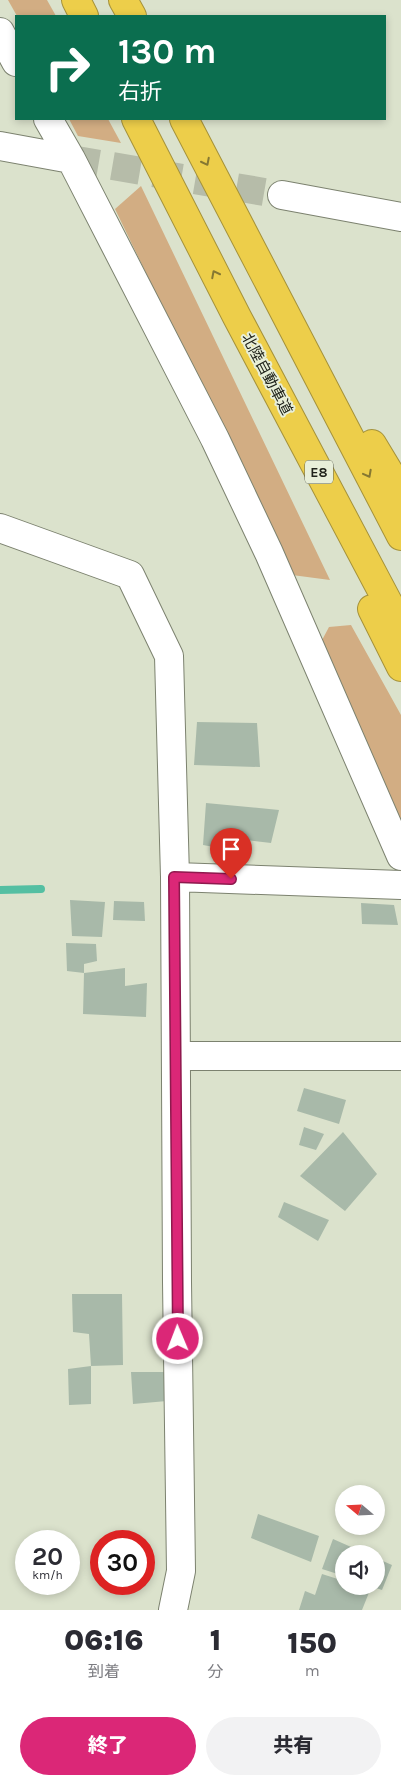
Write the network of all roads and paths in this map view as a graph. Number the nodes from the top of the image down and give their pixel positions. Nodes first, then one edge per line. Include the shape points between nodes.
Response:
1 (76, 0) edge
2 (123, 0) edge
3 (84, 15) edge
4 (131, 15) edge
5 (0, 32) edge
6 (15, 60) edge
7 (49, 120) edge
8 (137, 120) edge
9 (185, 120) edge
10 (0, 146) edge
11 (71, 159) junction
12 (282, 195) tunnel mouth
13 (401, 217) edge
14 (241, 229) junction
15 (237, 317) junction
16 (401, 492) edge
17 (0, 528) edge
18 (401, 536) edge
19 (401, 628) edge
20 (401, 667) edge
21 (401, 856) edge
22 (174, 877) junction
23 (401, 885) edge
24 (176, 1056) junction
25 (401, 1056) edge
26 (173, 1610) edge

1 - 3 highway
2 - 4 highway
5 - 6 street
7 - 11 street
15 -> 8 highway, 北陸自動車道 / E8
9 -> 14 highway
10 - 11 street
11 - 21 street via 215,439 269,553
12 - 13 street
14 - 16 highway
14 -> 18 highway
15 - 19 highway, 北陸自動車道 / E8
15 - 20 highway via 283,424
17 - 22 street via 130,574 169,656
22 - 23 street
22 - 24 street
24 - 25 street
24 - 26 street via 181,1571

